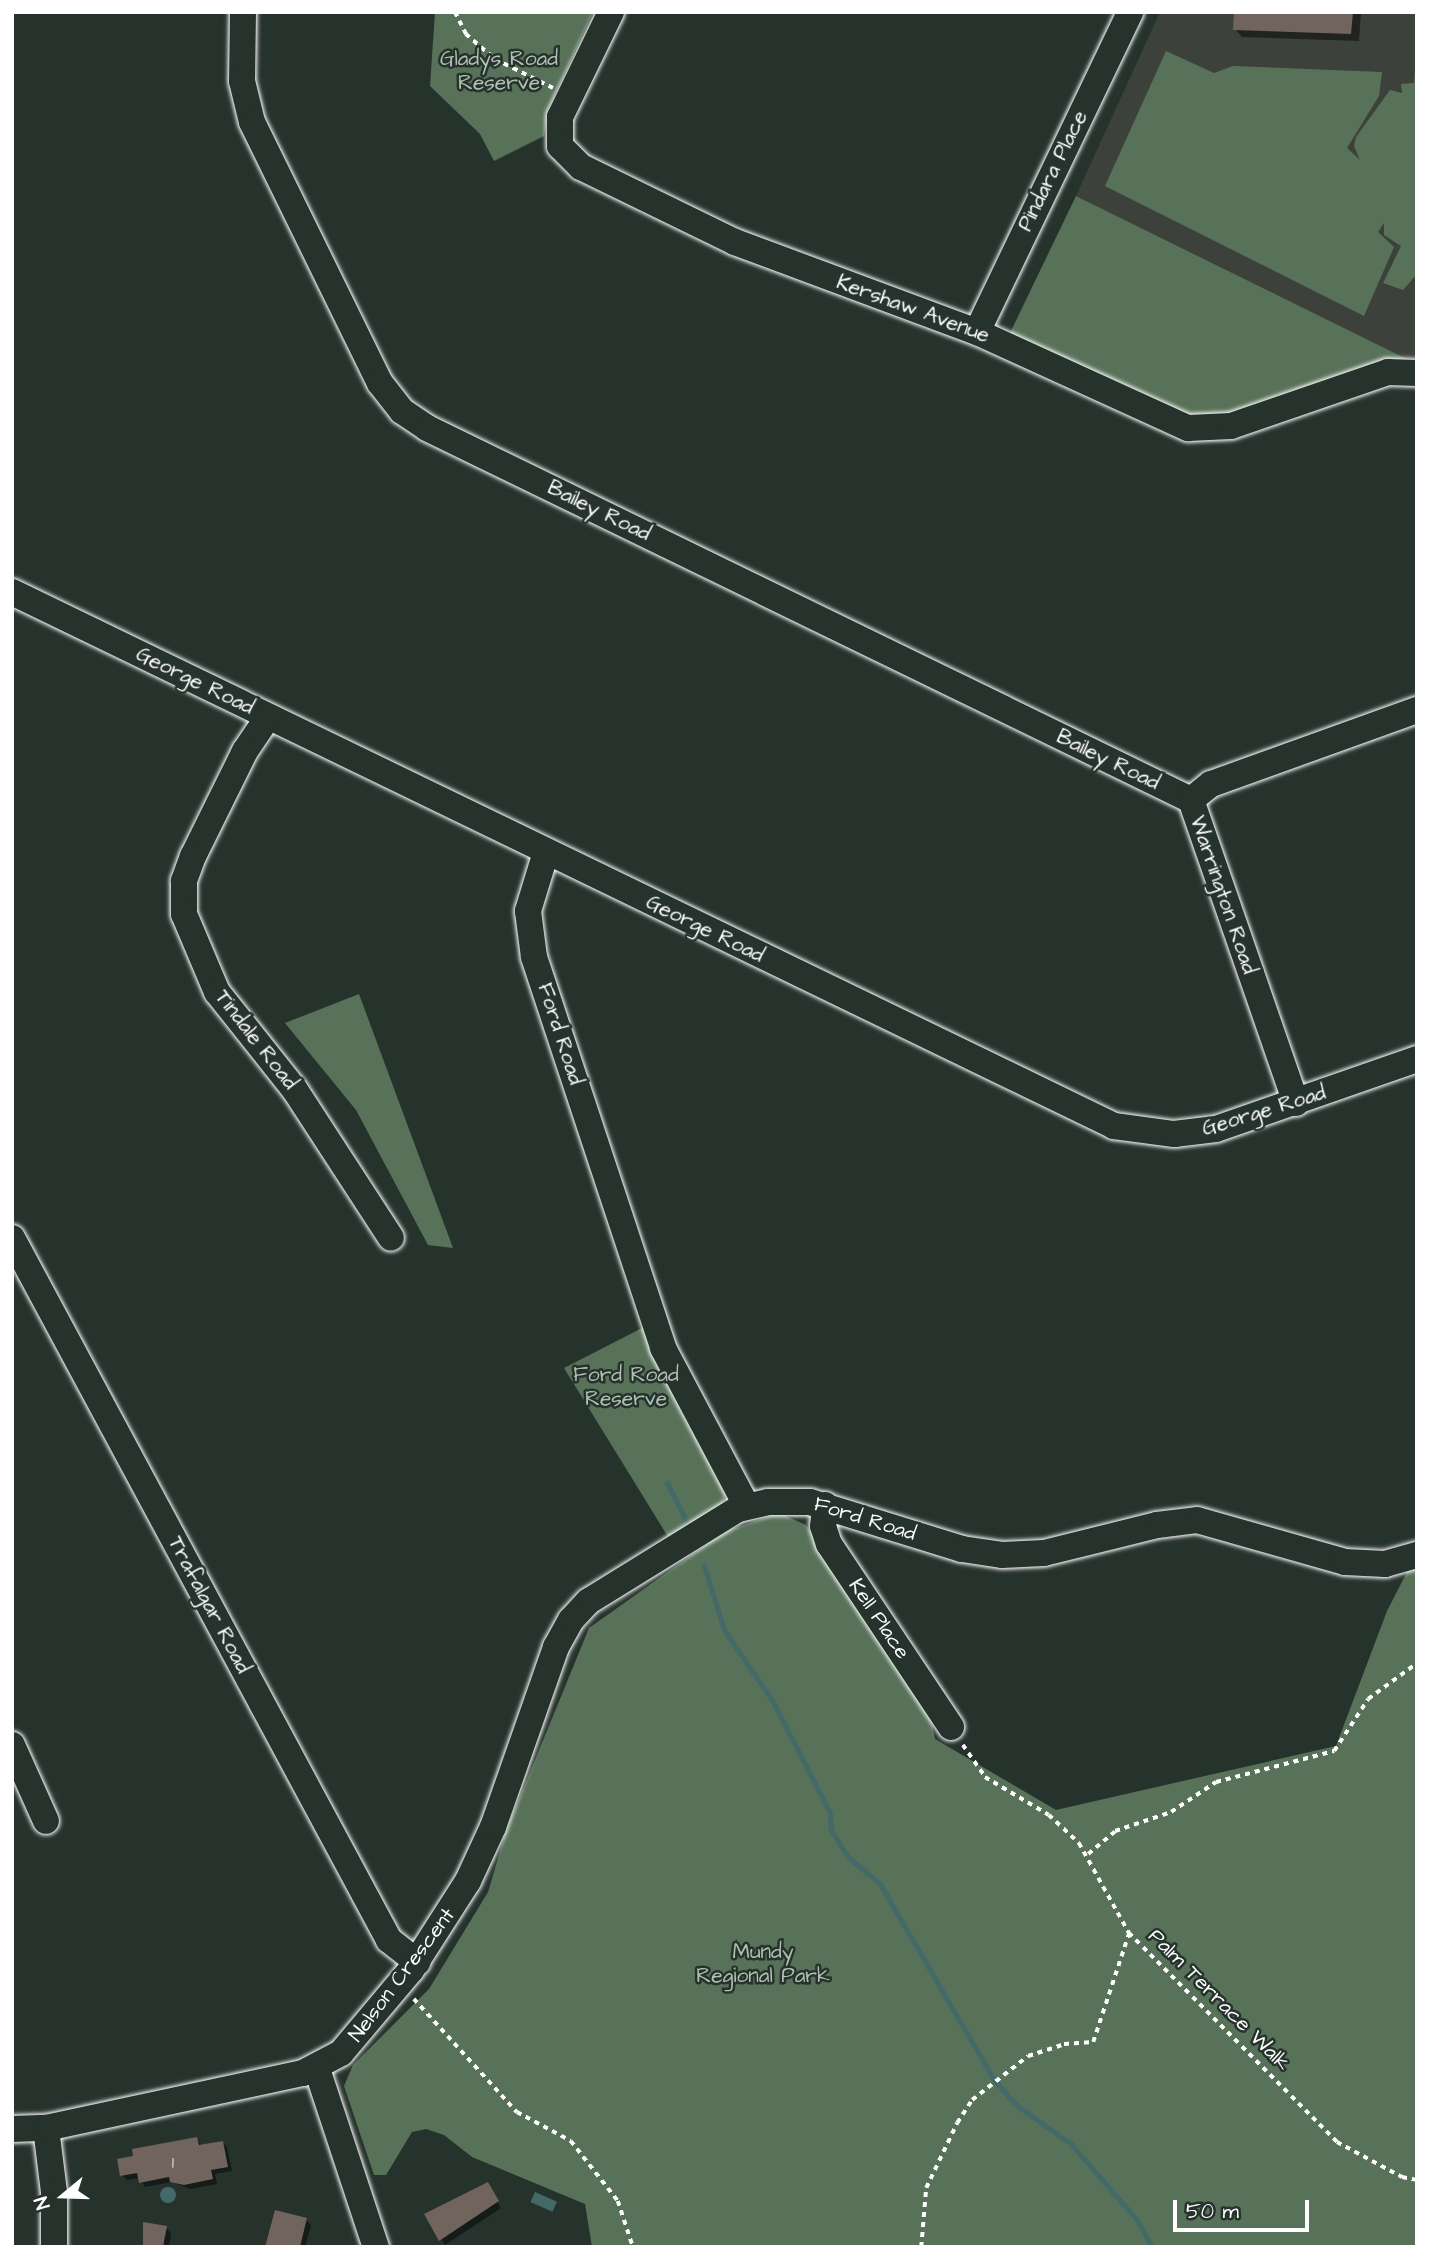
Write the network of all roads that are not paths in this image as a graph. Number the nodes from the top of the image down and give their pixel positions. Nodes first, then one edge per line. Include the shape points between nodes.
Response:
1 (243, 12) edge
2 (611, 12) edge
3 (1130, 12) edge
4 (977, 331) junction
5 (1417, 373) edge
6 (12, 592) edge
7 (1417, 710) edge
8 (268, 717) junction
9 (1191, 800) junction
10 (546, 852) junction
11 (1417, 1059) edge
12 (1296, 1102) junction
13 (12, 1238) edge
14 (391, 1238) dead end
15 (747, 1505) junction
16 (825, 1505) junction
17 (1417, 1555) edge
18 (951, 1727) road end
19 (12, 1745) edge
20 (46, 1821) dead end
21 (416, 1962) junction
22 (317, 2068) junction
23 (46, 2128) junction
24 (12, 2129) edge
25 (54, 2247) edge
26 (376, 2247) edge

1 - 9 street, Bailey Road via 242,81 251,122 376,374 402,411 427,428
2 - 4 street, Kershaw Avenue via 560,117 558,140 572,161 758,253
3 - 4 street, Pindara Place
4 - 5 street, Kershaw Avenue via 1151,414 1202,430 1231,426 1379,374
6 - 8 street, George Road
7 - 9 street, Warrington Road via 1211,784
8 - 10 street, George Road
8 - 14 street, Tindale Road via 245,751 193,856 184,881 184,914 217,992 295,1090
9 - 12 street, Warrington Road
10 - 12 street, George Road via 1114,1126 1151,1133 1195,1133
10 - 15 street, Ford Road via 528,911 534,957 663,1348
11 - 12 street, George Road
13 - 21 street, Trafalgar Road via 389,1940
15 - 16 street, Ford Road via 794,1500
15 - 21 street, Nelson Crescent via 589,1601 572,1620 556,1647 480,1858
16 - 17 street, Ford Road via 962,1549 1002,1555 1044,1553 1157,1525 1197,1520 1345,1562 1385,1564
16 - 18 street, Kell Place via 823,1526 829,1544
19 - 20 street
21 - 22 street, Nelson Crescent via 348,2047
22 - 23 street, Nelson Crescent
22 - 26 street
23 - 24 street, Nelson Crescent
23 - 25 street via 54,2192

